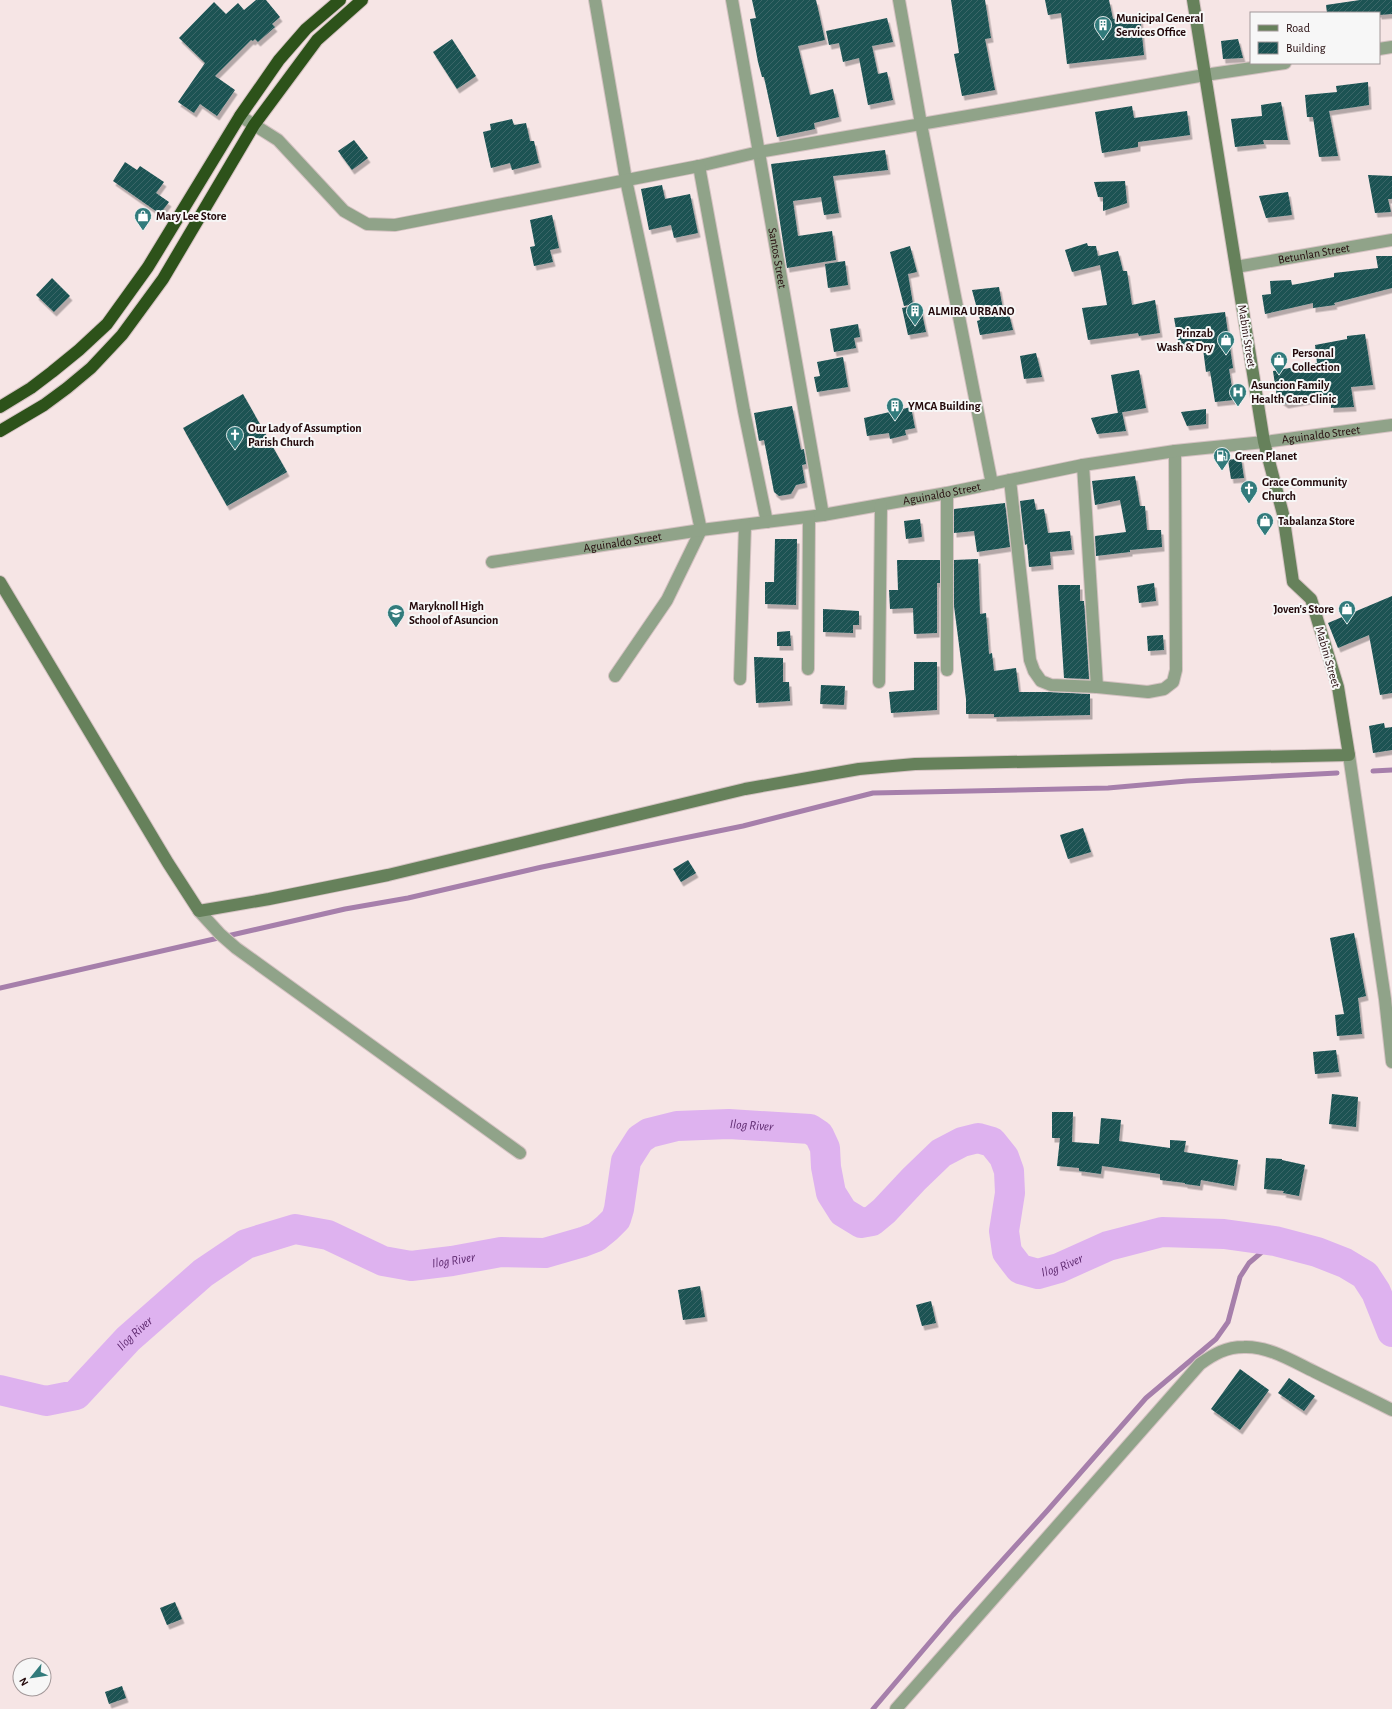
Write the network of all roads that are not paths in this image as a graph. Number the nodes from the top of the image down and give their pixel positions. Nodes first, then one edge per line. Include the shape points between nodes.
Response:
1 (340, 0) edge
2 (362, 0) edge
3 (595, 0) edge
4 (732, 0) edge
5 (899, 0) edge
6 (1193, 0) edge
7 (306, 29) junction
8 (317, 40) junction
9 (1392, 47) edge
10 (1380, 49) edge
11 (1278, 64) edge
12 (1205, 75) junction
13 (240, 116) junction
14 (921, 124) junction
15 (254, 125) junction
16 (759, 152) junction
17 (699, 166) junction
18 (626, 180) junction
19 (1392, 240) edge
20 (1236, 267) junction
21 (0, 407) edge
22 (1392, 426) edge
23 (0, 431) edge
24 (1264, 442) junction
25 (1175, 451) junction
26 (1083, 464) junction
27 (1010, 480) junction
28 (992, 484) junction
29 (947, 494) junction
30 (881, 505) junction
31 (823, 515) junction
32 (809, 517) junction
33 (767, 522) junction
34 (745, 526) junction
35 (701, 530) junction
36 (492, 562) dead end
37 (0, 582) edge
38 (808, 669) dead end
39 (947, 670) dead end
40 (615, 676) dead end
41 (740, 679) dead end
42 (879, 682) dead end
43 (1097, 687) junction
44 (1349, 754) junction
45 (199, 911) junction
46 (1392, 1062) edge
47 (520, 1153) dead end
48 (1392, 1410) edge
49 (896, 1709) edge

1 - 7 highway
2 - 8 highway
3 - 18 street
4 - 16 street, Santos Street
5 - 14 street
6 - 12 street, Mabini Street
7 - 8 highway
7 - 13 highway via 279,60
8 - 15 highway
9 - 10 street
11 - 12 street
12 - 14 street
12 - 20 street, Mabini Street
13 - 15 street
13 - 21 highway via 148,267 107,324 52,372
14 - 16 street
14 - 28 street
15 - 18 street via 278,140 344,211 367,224 396,225
15 - 23 highway via 163,279 122,335 91,368 67,388 44,406
16 - 17 street
16 - 31 street, Santos Street
17 - 18 street
17 - 33 street
18 - 35 street
19 - 20 street, Betunlan Street
20 - 24 street, Mabini Street
22 - 24 street, Aguinaldo Street
24 - 25 street, Aguinaldo Street
24 - 44 street, Mabini Street via 1283,514 1293,582 1311,599 1338,687
25 - 26 street, Aguinaldo Street
25 - 43 street via 1176,670 1173,682 1164,689 1148,692
26 - 27 street, Aguinaldo Street
26 - 43 street
27 - 28 street, Aguinaldo Street
27 - 43 street via 1030,660 1034,671 1041,681 1051,685
28 - 29 street, Aguinaldo Street
29 - 30 street, Aguinaldo Street
29 - 39 street
30 - 31 street, Aguinaldo Street
30 - 42 street
31 - 32 street, Aguinaldo Street
32 - 33 street, Aguinaldo Street
32 - 38 street
33 - 34 street, Aguinaldo Street
34 - 35 street, Aguinaldo Street
34 - 41 street
35 - 36 street, Aguinaldo Street
35 - 40 street via 667,600
37 - 45 street
44 - 45 street via 915,764 859,769 745,789 326,889
44 - 46 street
45 - 47 street via 236,948
48 - 49 street via 1287,1358 1264,1350 1246,1346 1228,1348 1214,1354 1200,1364

